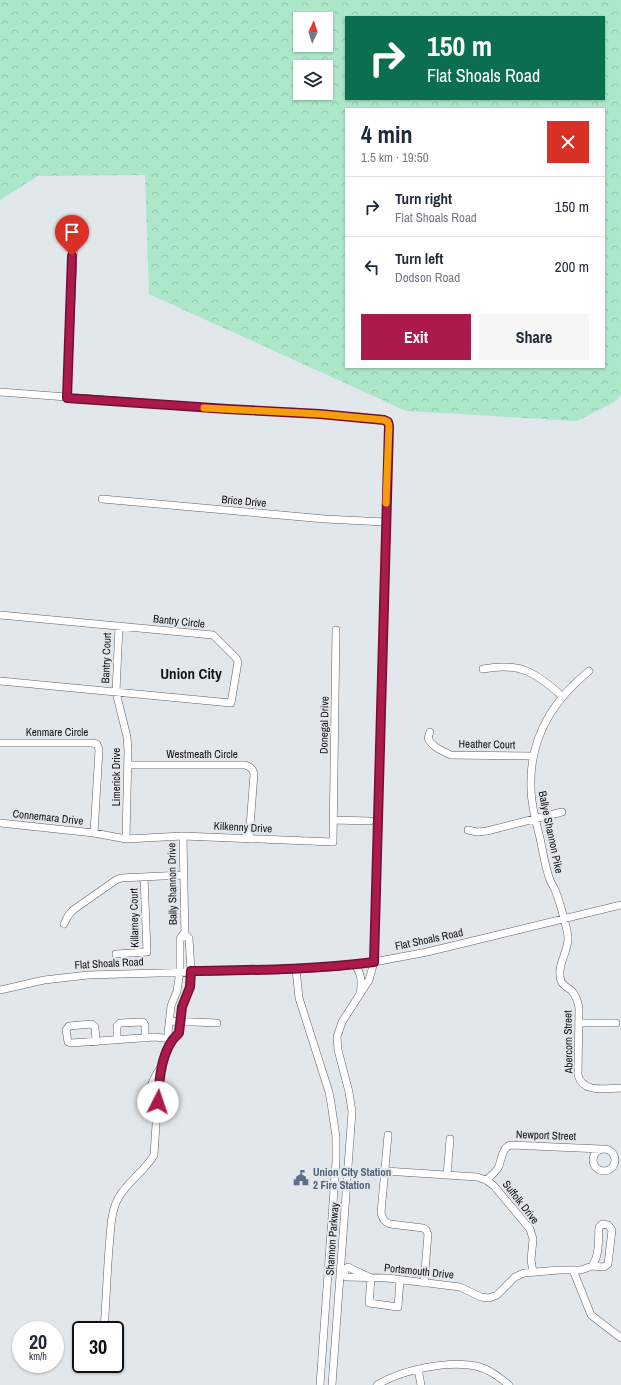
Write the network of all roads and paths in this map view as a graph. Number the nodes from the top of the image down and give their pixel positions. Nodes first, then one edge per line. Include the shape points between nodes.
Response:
1 (74, 237) dead end
2 (0, 392) edge
3 (67, 398) junction
4 (102, 500) dead end
5 (385, 522) junction
6 (0, 615) edge
7 (119, 626) junction
8 (336, 630) dead end
9 (483, 669) dead end
10 (589, 671) dead end
11 (0, 681) edge
12 (116, 692) junction
13 (562, 696) junction
14 (430, 732) dead end
15 (0, 743) edge
16 (533, 756) junction
17 (128, 765) junction
18 (562, 812) dead end
19 (536, 819) junction
20 (334, 820) junction
21 (370, 821) dead end
22 (0, 823) edge
23 (468, 830) dead end
24 (94, 833) junction
25 (182, 836) junction
26 (126, 839) junction
27 (250, 839) junction
28 (183, 876) junction
29 (144, 877) junction
30 (621, 905) edge
31 (564, 919) junction
32 (64, 924) dead end
33 (116, 954) dead end
34 (185, 954) junction
35 (374, 962) junction
36 (354, 964) junction
37 (296, 969) junction
38 (191, 971) junction
39 (180, 972) junction
40 (0, 990) edge
41 (359, 996) junction
42 (170, 1021) junction
43 (180, 1022) junction
44 (217, 1023) dead end
45 (579, 1023) junction
46 (616, 1023) dead end
47 (145, 1038) junction
48 (172, 1038) junction
49 (117, 1040) junction
50 (96, 1042) dead end
51 (621, 1088) edge
52 (388, 1135) dead end
53 (450, 1139) dead end
54 (601, 1149) dead end
55 (384, 1171) junction
56 (448, 1176) junction
57 (486, 1180) junction
58 (592, 1266) junction
59 (573, 1270) junction
60 (533, 1272) junction
61 (400, 1280) junction
62 (424, 1283) junction
63 (104, 1321) edge
64 (621, 1338) edge
65 (418, 1369) junction
66 (320, 1385) edge
67 (332, 1385) edge
68 (377, 1385) edge
69 (421, 1385) edge
70 (509, 1385) edge

1 - 3 street
2 - 3 street, Shannon Parkway
3 - 5 street, Shannon Parkway via 384,420 389,426
4 - 5 street, Brice Drive
5 - 35 street, Shannon Parkway
6 - 7 street, Bantry Circle
7 - 12 street, Bantry Court
7 - 12 street, Bantry Circle via 213,635 238,662 231,703
8 - 20 street, Donegal Drive
9 - 13 street via 504,666 526,670 544,679
10 - 13 street, Ballye Shannon Pike
11 - 12 street, Bantry Circle
12 - 17 street, Limerick Drive via 127,737
13 - 16 street, Ballye Shannon Pike via 543,726
14 - 16 street, Heather Court via 430,743 451,755
15 - 24 street, Kenmare Circle via 97,744 99,750
16 - 19 street, Ballye Shannon Pike via 531,788
17 - 26 street, Limerick Drive
17 - 27 street, Westmeath Circle via 250,766 254,774
18 - 19 street
19 - 23 street via 487,831
19 - 31 street, Ballye Shannon Pike via 550,879
20 - 21 street
20 - 27 street, Kilkenny Drive via 334,842
22 - 24 street, Connemara Drive
24 - 26 street, Kilkenny Drive
25 - 26 street, Kilkenny Drive
25 - 27 street, Kilkenny Drive
25 - 28 street, Bally Shannon Drive
28 - 29 street
28 - 34 street, Bally Shannon Drive via 184,933 180,939
29 - 32 street via 116,880 73,910
29 - 33 street, Killarney Court via 147,952
30 - 31 street, Flat Shoals Road
31 - 35 street, Flat Shoals Road
31 - 45 street, Abercorn Street via 568,938 560,976 562,984 572,991 577,999
34 - 38 street, Bally Shannon Drive
34 - 39 street, Bally Shannon Drive
35 - 36 street, Flat Shoals Road
35 - 41 street, Shannon Parkway via 369,980
36 - 37 street, Flat Shoals Road
36 - 41 street via 361,977
37 - 38 street, Flat Shoals Road
37 - 66 street, Shannon Parkway via 299,998 329,1092 336,1137
38 - 39 street, Flat Shoals Road
38 - 43 street, Bally Shannon Drive via 190,987 182,1007
39 - 40 street, Flat Shoals Road via 68,976
39 - 42 street, Bally Shannon Drive via 171,1006
41 - 67 street, Shannon Parkway via 342,1022 337,1037 352,1112
42 - 43 street
42 - 48 street, Bally Shannon Drive via 168,1033
43 - 44 street
43 - 48 street, Bally Shannon Drive via 179,1033
45 - 46 street
45 - 51 street, Abercorn Street via 580,1080 592,1088
47 - 48 street
47 - 49 street
47 - 49 street via 143,1022 120,1023 117,1026
48 - 63 street, Bally Shannon Drive via 159,1079 154,1155 120,1195 114,1206
49 - 50 street
52 - 55 street
53 - 56 street
54 - 57 street, Newport Street via 506,1146 496,1170
55 - 56 street, Suffolk Drive
55 - 62 street via 381,1213 383,1220 390,1224 422,1228 428,1234
56 - 57 street, Suffolk Drive via 477,1177
57 - 60 street, Suffolk Drive via 530,1229 533,1239
58 - 58 street, Portsmouth Drive via 598,1256 599,1227 602,1224 608,1225 612,1230 608,1264 604,1267
58 - 59 street, Portsmouth Drive
59 - 60 street, Portsmouth Drive
59 - 64 street via 591,1315
60 - 62 street, Portsmouth Drive via 515,1277 497,1295 489,1298 460,1287
61 - 61 street, Portsmouth Drive via 371,1278 369,1303 398,1307
61 - 62 street, Portsmouth Drive
65 - 68 street
65 - 69 street
65 - 70 street via 434,1366 476,1366

